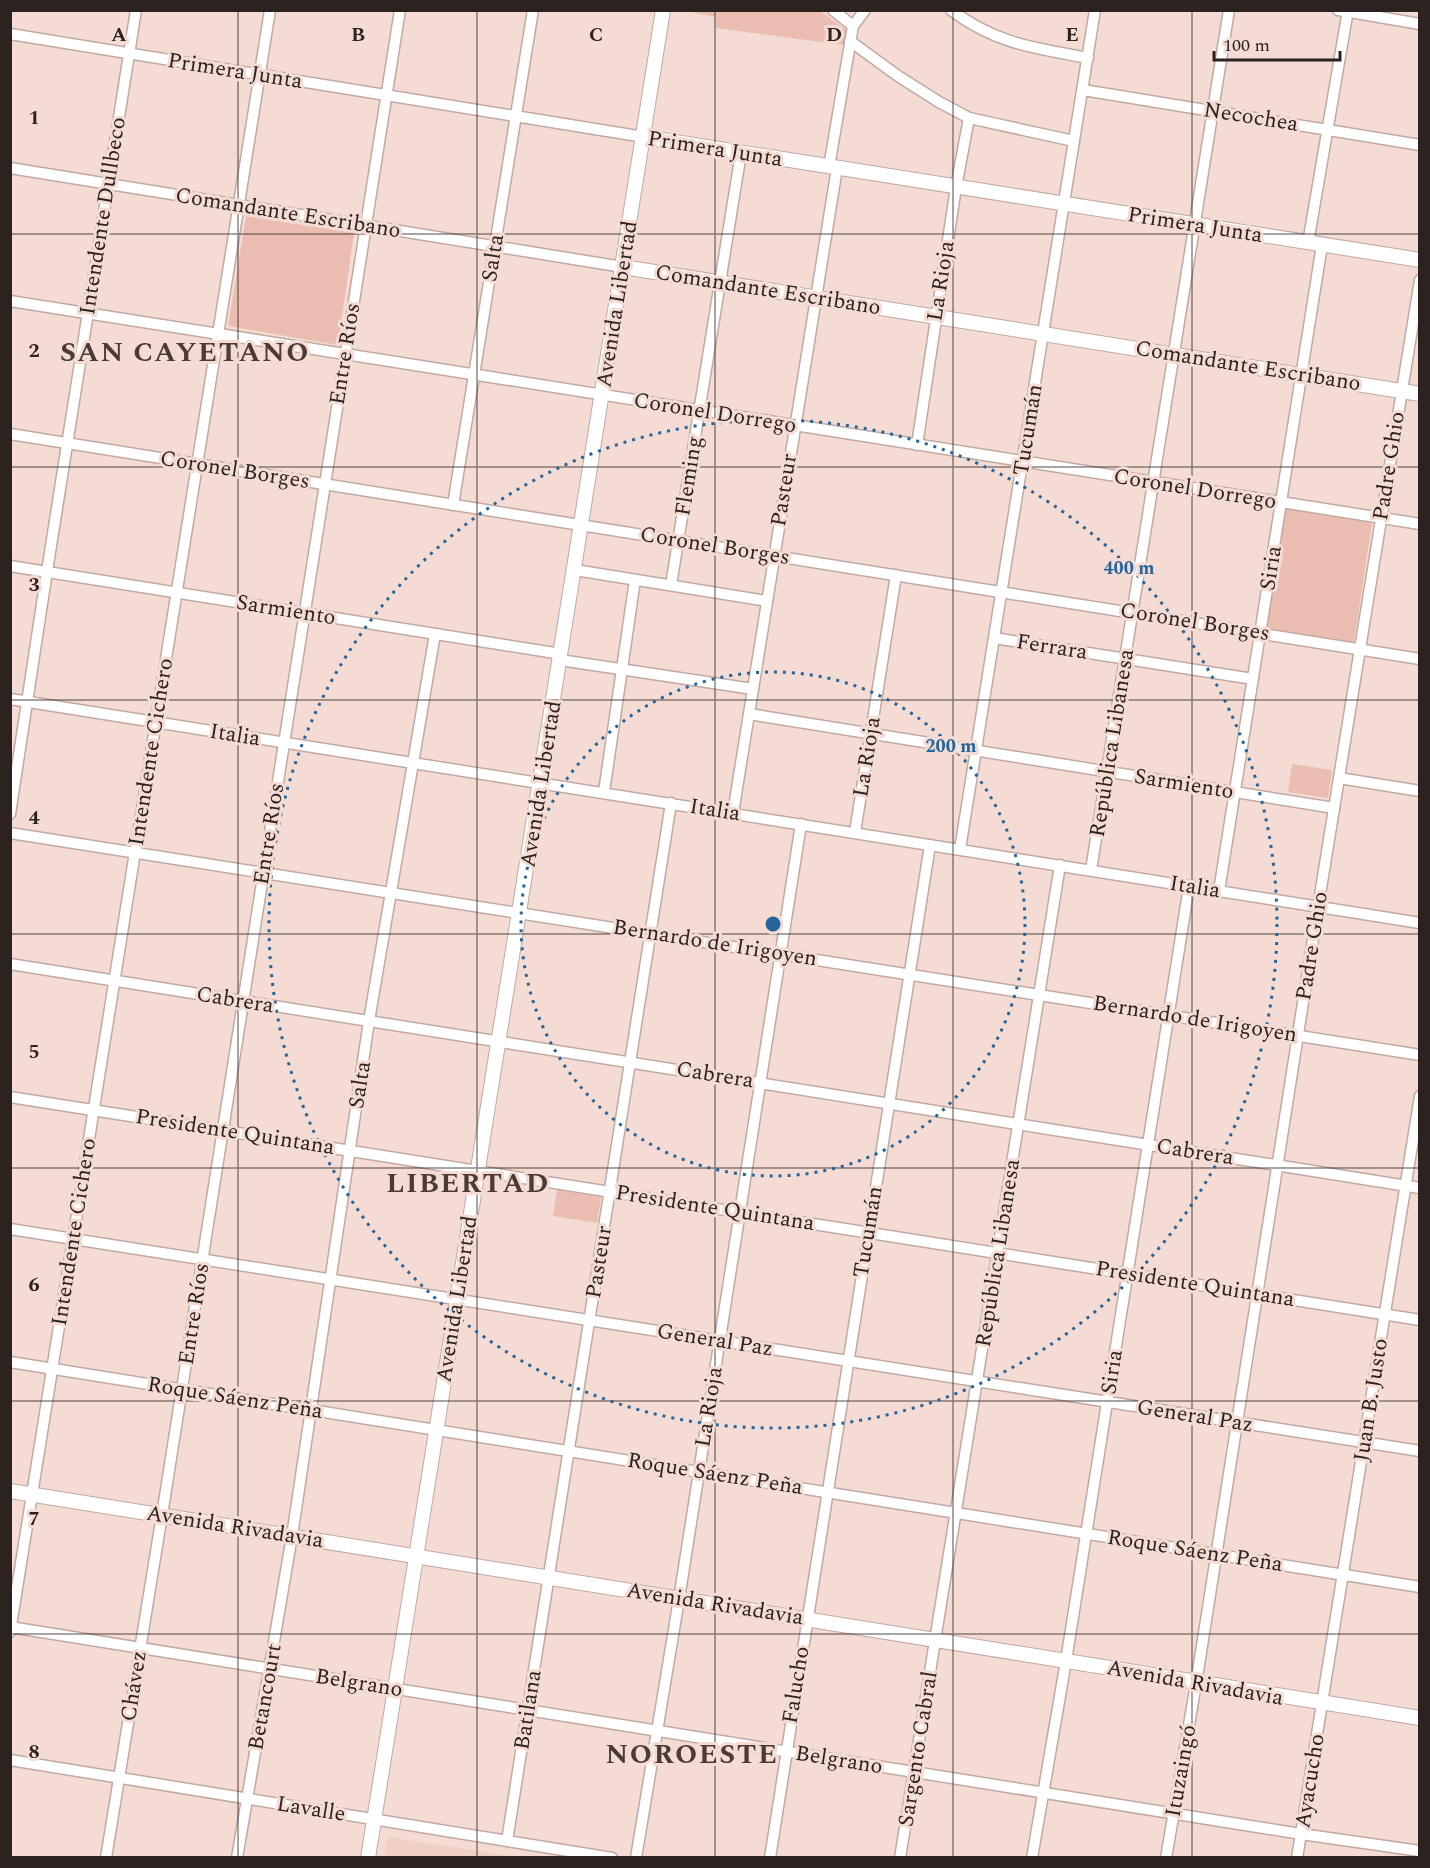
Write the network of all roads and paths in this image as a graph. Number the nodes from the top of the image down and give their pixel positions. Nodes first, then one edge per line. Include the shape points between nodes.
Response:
1 (136, 10) edge
2 (270, 10) edge
3 (400, 10) edge
4 (533, 10) edge
5 (663, 10) edge
6 (833, 10) edge
7 (865, 10) edge
8 (951, 10) edge
9 (1095, 10) edge
10 (1228, 10) edge
11 (1345, 11) edge
12 (1419, 24) edge
13 (853, 27) junction
14 (10, 34) edge
15 (850, 41) junction
16 (129, 54) junction
17 (1088, 58) junction
18 (260, 75) junction
19 (1083, 90) junction
20 (386, 95) junction
21 (1212, 111) junction
22 (516, 117) junction
23 (969, 118) junction
24 (1327, 130) junction
25 (644, 137) junction
26 (1074, 141) junction
27 (1419, 145) edge
28 (741, 153) junction
29 (833, 167) junction
30 (10, 168) edge
31 (108, 184) junction
32 (956, 187) junction
33 (1064, 204) junction
34 (239, 206) junction
35 (1194, 224) junction
36 (366, 226) junction
37 (1308, 243) junction
38 (1322, 245) junction
39 (495, 246) junction
40 (1419, 260) edge
41 (623, 267) junction
42 (1419, 280) edge
43 (720, 282) junction
44 (816, 298) junction
45 (10, 301) edge
46 (88, 313) junction
47 (936, 317) junction
48 (219, 334) junction
49 (1043, 334) junction
50 (345, 354) junction
51 (1173, 354) junction
52 (474, 375) junction
53 (1302, 375) junction
54 (1402, 391) junction
55 (1419, 394) edge
56 (602, 395) junction
57 (699, 411) junction
58 (795, 426) junction
59 (10, 434) edge
60 (67, 443) junction
61 (917, 445) junction
62 (1022, 462) junction
63 (198, 464) junction
64 (1153, 483) junction
65 (325, 484) junction
66 (1281, 503) junction
67 (453, 505) junction
68 (1381, 518) junction
69 (582, 525) junction
70 (1419, 525) edge
71 (679, 541) junction
72 (774, 556) junction
73 (10, 566) edge
74 (575, 570) junction
75 (47, 571) junction
76 (896, 575) junction
77 (635, 579) junction
78 (671, 585) junction
79 (1002, 591) junction
80 (177, 592) junction
81 (766, 601) junction
82 (1132, 612) junction
83 (304, 613) junction
84 (1260, 633) junction
85 (435, 634) junction
86 (994, 638) junction
87 (1360, 649) junction
88 (561, 657) junction
89 (1125, 659) junction
90 (1419, 659) edge
91 (622, 669) junction
92 (1253, 679) junction
93 (753, 689) junction
94 (10, 699) edge
95 (27, 701) junction
96 (749, 714) junction
97 (156, 722) junction
98 (871, 734) junction
99 (284, 743) junction
100 (976, 750) junction
101 (413, 762) junction
102 (1107, 771) junction
103 (1339, 778) junction
104 (541, 782) junction
105 (1419, 791) edge
106 (604, 792) junction
107 (1235, 792) junction
108 (671, 803) junction
109 (1334, 808) junction
110 (734, 813) junction
111 (10, 814) edge
112 (801, 824) junction
113 (855, 832) junction
114 (10, 833) edge
115 (930, 844) junction
116 (960, 849) junction
117 (135, 852) junction
118 (1060, 866) junction
119 (1091, 870) junction
120 (263, 872) junction
121 (1190, 886) junction
122 (1219, 891) junction
123 (391, 892) junction
124 (1318, 907) junction
125 (520, 912) junction
126 (1419, 923) edge
127 (651, 933) junction
128 (781, 953) junction
129 (10, 964) edge
130 (909, 974) junction
131 (114, 980) junction
132 (1040, 995) junction
133 (243, 1001) junction
134 (1169, 1015) junction
135 (369, 1022) junction
136 (1298, 1036) junction
137 (499, 1041) junction
138 (1419, 1055) edge
139 (631, 1062) junction
140 (760, 1083) junction
141 (10, 1096) edge
142 (1419, 1096) edge
143 (889, 1103) junction
144 (94, 1110) junction
145 (1018, 1124) junction
146 (223, 1130) junction
147 (1148, 1145) junction
148 (350, 1150) junction
149 (1277, 1165) junction
150 (478, 1170) junction
151 (1405, 1186) junction
152 (1419, 1188) edge
153 (610, 1191) junction
154 (740, 1212) junction
155 (10, 1229) edge
156 (868, 1232) junction
157 (73, 1238) junction
158 (998, 1253) junction
159 (202, 1259) junction
160 (1128, 1274) junction
161 (331, 1279) junction
162 (1257, 1294) junction
163 (457, 1299) junction
164 (1385, 1315) junction
165 (590, 1320) junction
166 (1419, 1320) edge
167 (720, 1341) junction
168 (848, 1361) junction
169 (10, 1362) edge
170 (52, 1368) junction
171 (977, 1381) junction
172 (182, 1389) junction
173 (1107, 1402) junction
174 (311, 1410) junction
175 (1237, 1422) junction
176 (436, 1430) junction
177 (1364, 1443) junction
178 (570, 1451) junction
179 (1419, 1451) edge
180 (699, 1472) junction
181 (10, 1491) edge
182 (826, 1492) junction
183 (32, 1494) junction
184 (956, 1513) junction
185 (162, 1515) junction
186 (1086, 1534) junction
187 (292, 1536) junction
188 (1216, 1555) junction
189 (415, 1556) junction
190 (1343, 1575) junction
191 (550, 1578) junction
192 (1419, 1587) edge
193 (679, 1599) junction
194 (806, 1619) junction
195 (11, 1629) edge
196 (935, 1640) junction
197 (140, 1648) junction
198 (1066, 1661) junction
199 (270, 1669) junction
200 (1196, 1684) junction
201 (394, 1689) junction
202 (1322, 1704) junction
203 (528, 1710) junction
204 (1419, 1718) edge
205 (657, 1731) junction
206 (786, 1751) junction
207 (10, 1760) edge
208 (914, 1772) junction
209 (119, 1777) junction
210 (1043, 1792) junction
211 (248, 1798) junction
212 (1174, 1813) junction
213 (374, 1819) junction
214 (1301, 1834) junction
215 (507, 1841) junction
216 (1419, 1851) edge
217 (106, 1857) edge
218 (237, 1857) edge
219 (368, 1857) edge
220 (612, 1857) edge
221 (636, 1857) edge
222 (770, 1857) edge
223 (900, 1857) edge
224 (1032, 1857) edge
225 (1166, 1857) edge
226 (1297, 1857) edge

1 - 16 street, Intendente Dullbeco
2 - 18 street, Intendente Cichero
3 - 20 street, Entre Ríos
4 - 22 street, Salta
5 - 25 main road, Avenida Libertad
6 - 13 street
7 - 13 street
8 - 17 street via 1014,44
9 - 17 street, Tucumán
10 - 21 street, República Libanesa
11 - 12 street
11 - 24 street
13 - 15 street, Pasteur
14 - 16 street, Primera Junta
15 - 23 street via 898,76
15 - 29 street, Pasteur
16 - 18 street, Primera Junta
16 - 31 street, Intendente Dullbeco
17 - 19 street, Tucumán
18 - 20 street, Primera Junta
18 - 34 street, Intendente Cichero
19 - 21 street, Necochea
19 - 26 street, Tucumán
20 - 22 street, Primera Junta
20 - 36 street, Entre Ríos
21 - 24 street, Necochea
21 - 35 street, República Libanesa
22 - 25 street, Primera Junta
22 - 39 street, Salta
23 - 26 street
23 - 32 street, La Rioja
24 - 27 street, Necochea
24 - 37 street
25 - 28 main road, Primera Junta
25 - 41 main road, Avenida Libertad
26 - 33 street, Tucumán
28 - 29 main road, Primera Junta
28 - 43 street, Fleming
29 - 32 main road, Primera Junta
29 - 44 street, Pasteur
30 - 31 street, Comandante Escribano
31 - 34 street, Comandante Escribano
31 - 46 street, Intendente Dullbeco
32 - 33 main road, Primera Junta
32 - 47 street, La Rioja
33 - 35 main road, Primera Junta
33 - 49 street, Tucumán
34 - 36 street, Comandante Escribano
34 - 48 street, Intendente Cichero
35 - 37 main road, Primera Junta
35 - 51 street, República Libanesa
36 - 39 street, Comandante Escribano
36 - 50 street, Entre Ríos
37 - 38 main road, Primera Junta
38 - 40 main road, Primera Junta
38 - 53 street, Siria
39 - 41 street, Comandante Escribano
39 - 52 street, Salta
41 - 43 main road, Comandante Escribano
41 - 56 main road, Avenida Libertad
42 - 54 street, Padre Ghio
43 - 44 main road, Comandante Escribano
43 - 57 street, Fleming
44 - 47 main road, Comandante Escribano
44 - 58 street, Pasteur
45 - 46 street, Coronel Dorrego
46 - 48 street, Coronel Dorrego
46 - 60 street, Intendente Dullbeco
47 - 49 main road, Comandante Escribano
47 - 61 street, La Rioja
48 - 50 street, Coronel Dorrego
48 - 63 street, Intendente Cichero
49 - 51 main road, Comandante Escribano
49 - 62 street, Tucumán
50 - 52 street, Coronel Dorrego
50 - 65 street, Entre Ríos
51 - 53 main road, Comandante Escribano
51 - 64 street, República Libanesa
52 - 56 street, Coronel Dorrego
52 - 67 street, Salta
53 - 54 main road, Comandante Escribano
53 - 66 street, Siria
54 - 55 main road, Comandante Escribano
54 - 68 street, Padre Ghio
56 - 57 street, Coronel Dorrego
56 - 69 main road, Avenida Libertad
57 - 58 street, Coronel Dorrego
57 - 71 street, Fleming
58 - 61 street, Coronel Dorrego
58 - 72 street, Pasteur
59 - 60 street, Coronel Borges
60 - 63 street, Coronel Borges
60 - 75 street, Intendente Dullbeco
61 - 62 street, Coronel Dorrego
62 - 64 street, Coronel Dorrego
62 - 79 street, Tucumán
63 - 65 street, Coronel Borges
63 - 80 street, Intendente Cichero
64 - 66 street, Coronel Dorrego
64 - 82 street, República Libanesa
65 - 67 street, Coronel Borges
65 - 83 street, Entre Ríos
66 - 68 street, Coronel Dorrego
66 - 84 street, Siria
67 - 69 street, Coronel Borges
68 - 70 street, Coronel Dorrego
68 - 87 street, Padre Ghio
69 - 71 street, Coronel Borges
69 - 74 main road, Avenida Libertad
71 - 72 street, Coronel Borges
71 - 78 street, Fleming
72 - 76 street, Coronel Borges
72 - 81 street, Pasteur
73 - 75 street, Sarmiento
74 - 77 street
74 - 88 main road, Avenida Libertad
75 - 80 street, Sarmiento
75 - 95 street, Intendente Dullbeco
76 - 79 street, Coronel Borges
76 - 98 street, La Rioja
77 - 78 street
77 - 91 street
78 - 81 street
79 - 82 street, Coronel Borges
79 - 86 street, Tucumán
80 - 83 street, Sarmiento
80 - 97 street, Intendente Cichero
81 - 93 street, Pasteur
82 - 84 street, Coronel Borges
82 - 89 street, República Libanesa
83 - 85 street, Sarmiento
83 - 99 street, Entre Ríos
84 - 87 street, Coronel Borges
84 - 92 street, Siria
85 - 88 street, Sarmiento
85 - 101 street, Salta
86 - 89 street, Ferrara
86 - 100 street, Tucumán
87 - 90 street, Coronel Borges
87 - 103 street, Padre Ghio
88 - 91 street, Sarmiento
88 - 104 main road, Avenida Libertad
89 - 92 street, Ferrara
89 - 102 street, República Libanesa
91 - 93 street, Sarmiento
91 - 106 street
92 - 107 street, Siria
93 - 96 street, Pasteur
94 - 95 street, Italia
95 - 97 street, Italia
95 - 111 street, Intendente Dullbeco
96 - 98 street, Sarmiento
96 - 110 street, Pasteur
97 - 99 street, Italia
97 - 117 street, Intendente Cichero
98 - 100 street, Sarmiento
98 - 113 street, La Rioja
99 - 101 street, Italia
99 - 120 street, Entre Ríos
100 - 102 street, Sarmiento
100 - 116 street, Tucumán
101 - 104 street, Italia
101 - 123 street, Salta
102 - 107 street, Sarmiento
102 - 119 street, República Libanesa
103 - 105 street
103 - 109 street, Padre Ghio
104 - 106 street, Italia
104 - 125 main road, Avenida Libertad
106 - 108 street, Italia
107 - 109 street, Sarmiento
107 - 122 street, Siria
108 - 110 street, Italia
108 - 127 street, Pasteur
109 - 124 street, Padre Ghio
110 - 112 street, Italia
112 - 113 street, Italia
112 - 128 street, La Rioja
113 - 115 street, Italia
114 - 117 street, Bernardo de Irigoyen
115 - 116 street, Italia
115 - 130 street, Tucumán
116 - 118 street, Italia
117 - 120 street, Bernardo de Irigoyen
117 - 131 street, Intendente Cichero
118 - 119 street, Italia
118 - 132 street, República Libanesa
119 - 121 street, Italia
120 - 123 street, Bernardo de Irigoyen
120 - 133 street, Entre Ríos
121 - 122 street, Italia
121 - 134 street, Siria
122 - 124 street, Italia
123 - 125 street, Bernardo de Irigoyen
123 - 135 street, Salta
124 - 126 street, Italia
124 - 136 street, Padre Ghio
125 - 127 street, Bernardo de Irigoyen
125 - 137 main road, Avenida Libertad
127 - 128 street, Bernardo de Irigoyen
127 - 139 street, Pasteur
128 - 130 street, Bernardo de Irigoyen
128 - 140 street, La Rioja
129 - 131 street, Cabrera
130 - 132 street, Bernardo de Irigoyen
130 - 143 street, Tucumán
131 - 133 street, Cabrera
131 - 144 street, Intendente Cichero
132 - 134 street, Bernardo de Irigoyen
132 - 145 street, República Libanesa
133 - 135 street, Cabrera
133 - 146 street, Entre Ríos
134 - 136 street, Bernardo de Irigoyen
134 - 147 street, Siria
135 - 137 street, Cabrera
135 - 148 street, Salta
136 - 138 street, Bernardo de Irigoyen
136 - 149 street, Padre Ghio
137 - 139 street, Cabrera
137 - 150 main road, Avenida Libertad
139 - 140 street, Cabrera
139 - 153 street, Pasteur
140 - 143 street, Cabrera
140 - 154 street, La Rioja
141 - 144 street, Presidente Quintana
142 - 151 street, Juan B. Justo
143 - 145 street, Cabrera
143 - 156 street, Tucumán
144 - 146 street, Presidente Quintana
144 - 157 street, Intendente Cichero
145 - 147 street, Cabrera
145 - 158 street, República Libanesa
146 - 148 street, Presidente Quintana
146 - 159 street, Entre Ríos
147 - 149 street, Cabrera
147 - 160 street, Siria
148 - 150 street, Presidente Quintana
148 - 161 street, Salta
149 - 151 street, Cabrera
149 - 162 street, Padre Ghio
150 - 153 street, Presidente Quintana
150 - 163 main road, Avenida Libertad
151 - 152 street, Cabrera
151 - 164 street, Juan B. Justo
153 - 154 street, Presidente Quintana
153 - 165 street, Pasteur
154 - 156 street, Presidente Quintana
154 - 167 street, La Rioja
155 - 157 street, General Paz
156 - 158 street, Presidente Quintana
156 - 168 street, Tucumán
157 - 159 street, General Paz
157 - 170 street, Intendente Cichero
158 - 160 street, Presidente Quintana
158 - 171 street, República Libanesa
159 - 161 street, General Paz
159 - 172 street, Entre Ríos
160 - 162 street, Presidente Quintana
160 - 173 street, Siria
161 - 163 street, General Paz
161 - 174 street, Salta
162 - 164 street, Presidente Quintana
162 - 175 street, Padre Ghio
163 - 165 street, General Paz
163 - 176 main road, Avenida Libertad
164 - 166 street, Presidente Quintana
164 - 177 street, Juan B. Justo
165 - 167 street, General Paz
165 - 178 street, Pasteur
167 - 168 street, General Paz
167 - 180 street, La Rioja
168 - 171 street, General Paz
168 - 182 street, Tucumán
169 - 170 street, Roque Sáenz Peña
170 - 172 street, Roque Sáenz Peña
170 - 183 street, Intendente Cichero
171 - 173 street, General Paz
171 - 184 street, República Libanesa
172 - 174 street, Roque Sáenz Peña
172 - 185 street, Entre Ríos
173 - 175 street, General Paz
173 - 186 street, Siria
174 - 176 street, Roque Sáenz Peña
174 - 187 street, Salta
175 - 177 street, General Paz
175 - 188 street, Padre Ghio
176 - 178 street, Roque Sáenz Peña
176 - 189 main road, Avenida Libertad
177 - 179 street, General Paz
177 - 190 street, Juan B. Justo
178 - 180 street, Roque Sáenz Peña
178 - 191 street, Pasteur
180 - 182 street, Roque Sáenz Peña
180 - 193 street, La Rioja
181 - 183 main road, Avenida Rivadavia
182 - 184 street, Roque Sáenz Peña
182 - 194 street, Tucumán
183 - 185 main road, Avenida Rivadavia
183 - 195 street, Intendente Cichero
184 - 186 street, Roque Sáenz Peña
184 - 196 street, República Libanesa
185 - 187 main road, Avenida Rivadavia
185 - 197 street, Chávez
186 - 188 street, Roque Sáenz Peña
186 - 198 street, Siria
187 - 189 main road, Avenida Rivadavia
187 - 199 street, Betancourt
188 - 190 street, Roque Sáenz Peña
188 - 200 street, Padre Ghio
189 - 191 main road, Avenida Rivadavia
189 - 201 main road, Avenida Libertad
190 - 192 street, Roque Sáenz Peña
190 - 202 street, Juan B. Justo
191 - 193 main road, Avenida Rivadavia
191 - 203 street, Batilana
193 - 194 main road, Avenida Rivadavia
193 - 205 street, La Rioja
194 - 196 main road, Avenida Rivadavia
194 - 206 street, Falucho
195 - 197 street, Belgrano
196 - 198 main road, Avenida Rivadavia
196 - 208 street, Sargento Cabral
197 - 199 street, Belgrano
197 - 209 street, Chávez
198 - 200 main road, Avenida Rivadavia
198 - 210 street, Siria
199 - 201 street, Belgrano
199 - 211 street, Betancourt
200 - 202 main road, Avenida Rivadavia
200 - 212 street, Ituzaingó
201 - 203 street, Belgrano
201 - 213 main road, Avenida Libertad
202 - 204 main road, Avenida Rivadavia
202 - 214 street, Ayacucho
203 - 205 street, Belgrano
203 - 215 street, Batilana
205 - 206 street, Belgrano
205 - 221 street, La Rioja
206 - 208 street, Belgrano
206 - 222 street, Falucho
207 - 209 street, Lavalle
208 - 210 street, Belgrano
208 - 223 street, Sargento Cabral
209 - 211 street, Lavalle
209 - 217 street, Chávez
210 - 212 street, Belgrano
210 - 224 street, Siria
211 - 213 street, Lavalle
211 - 218 street, Betancourt
212 - 214 street, Belgrano
212 - 225 street, Ituzaingó
213 - 215 street, Lavalle
213 - 219 main road, Avenida Libertad
214 - 216 street, Belgrano
214 - 226 street, Ayacucho
215 - 220 street, Lavalle

